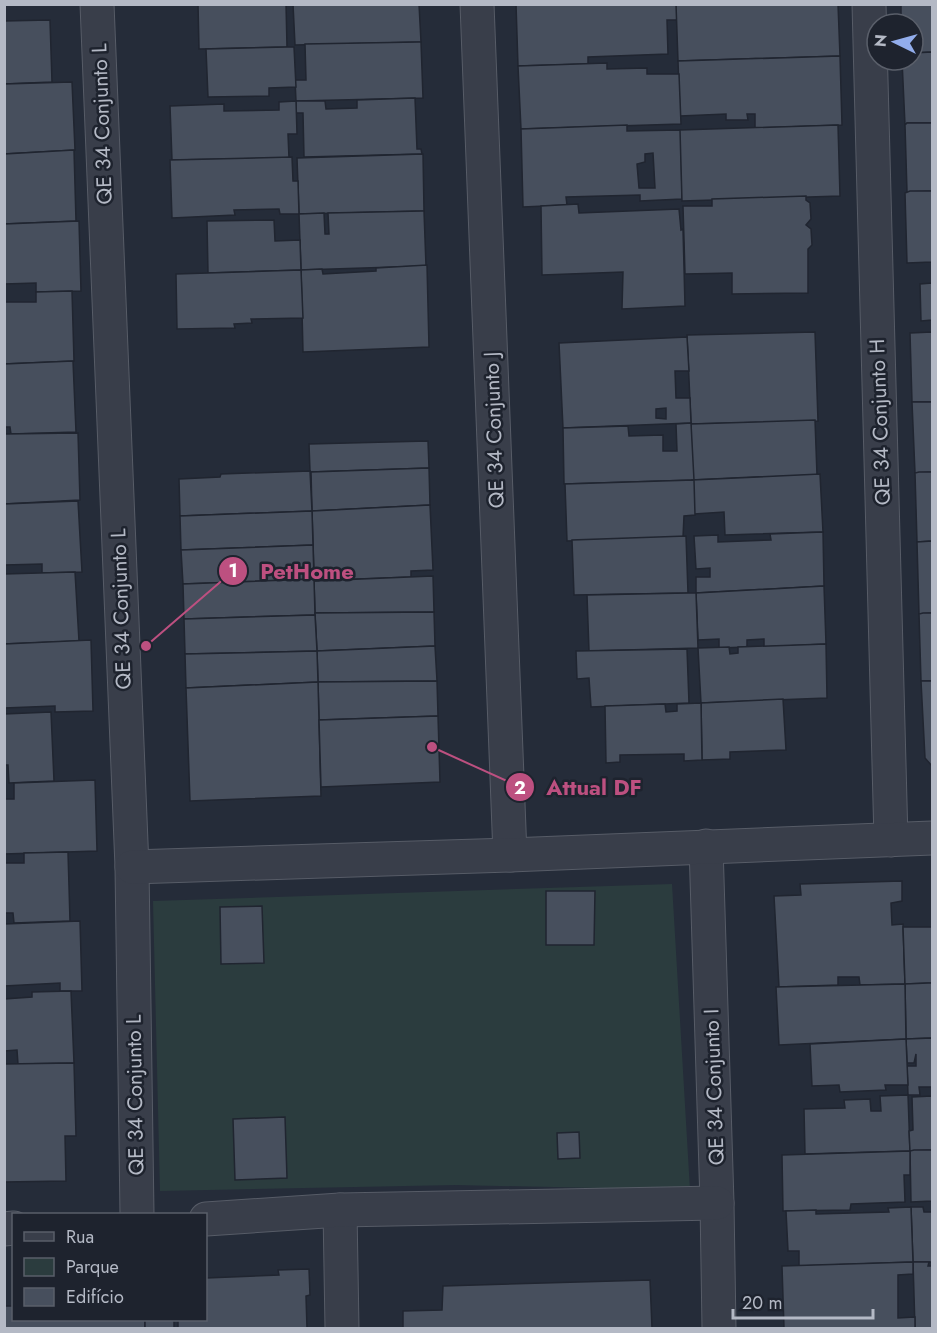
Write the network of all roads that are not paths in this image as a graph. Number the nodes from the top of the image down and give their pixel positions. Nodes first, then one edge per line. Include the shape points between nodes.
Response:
1 (97, 4) edge
2 (477, 4) edge
3 (869, 4) edge
4 (933, 838) edge
5 (891, 840) junction
6 (706, 846) junction
7 (510, 855) junction
8 (132, 867) junction
9 (717, 1203) junction
10 (340, 1210) junction
11 (137, 1213) edge
12 (207, 1219) edge
13 (342, 1329) edge
14 (719, 1329) edge

1 - 8 street, QE 34 Conjunto L
2 - 7 street, QE 34 Conjunto J
3 - 5 street, QE 34 Conjunto H
4 - 5 street
5 - 6 street
6 - 7 street
6 - 9 street, QE 34 Conjunto I
7 - 8 street
8 - 11 street, QE 34 Conjunto L
9 - 10 street
9 - 14 street, QE 34 Conjunto I
10 - 12 street
10 - 13 street

